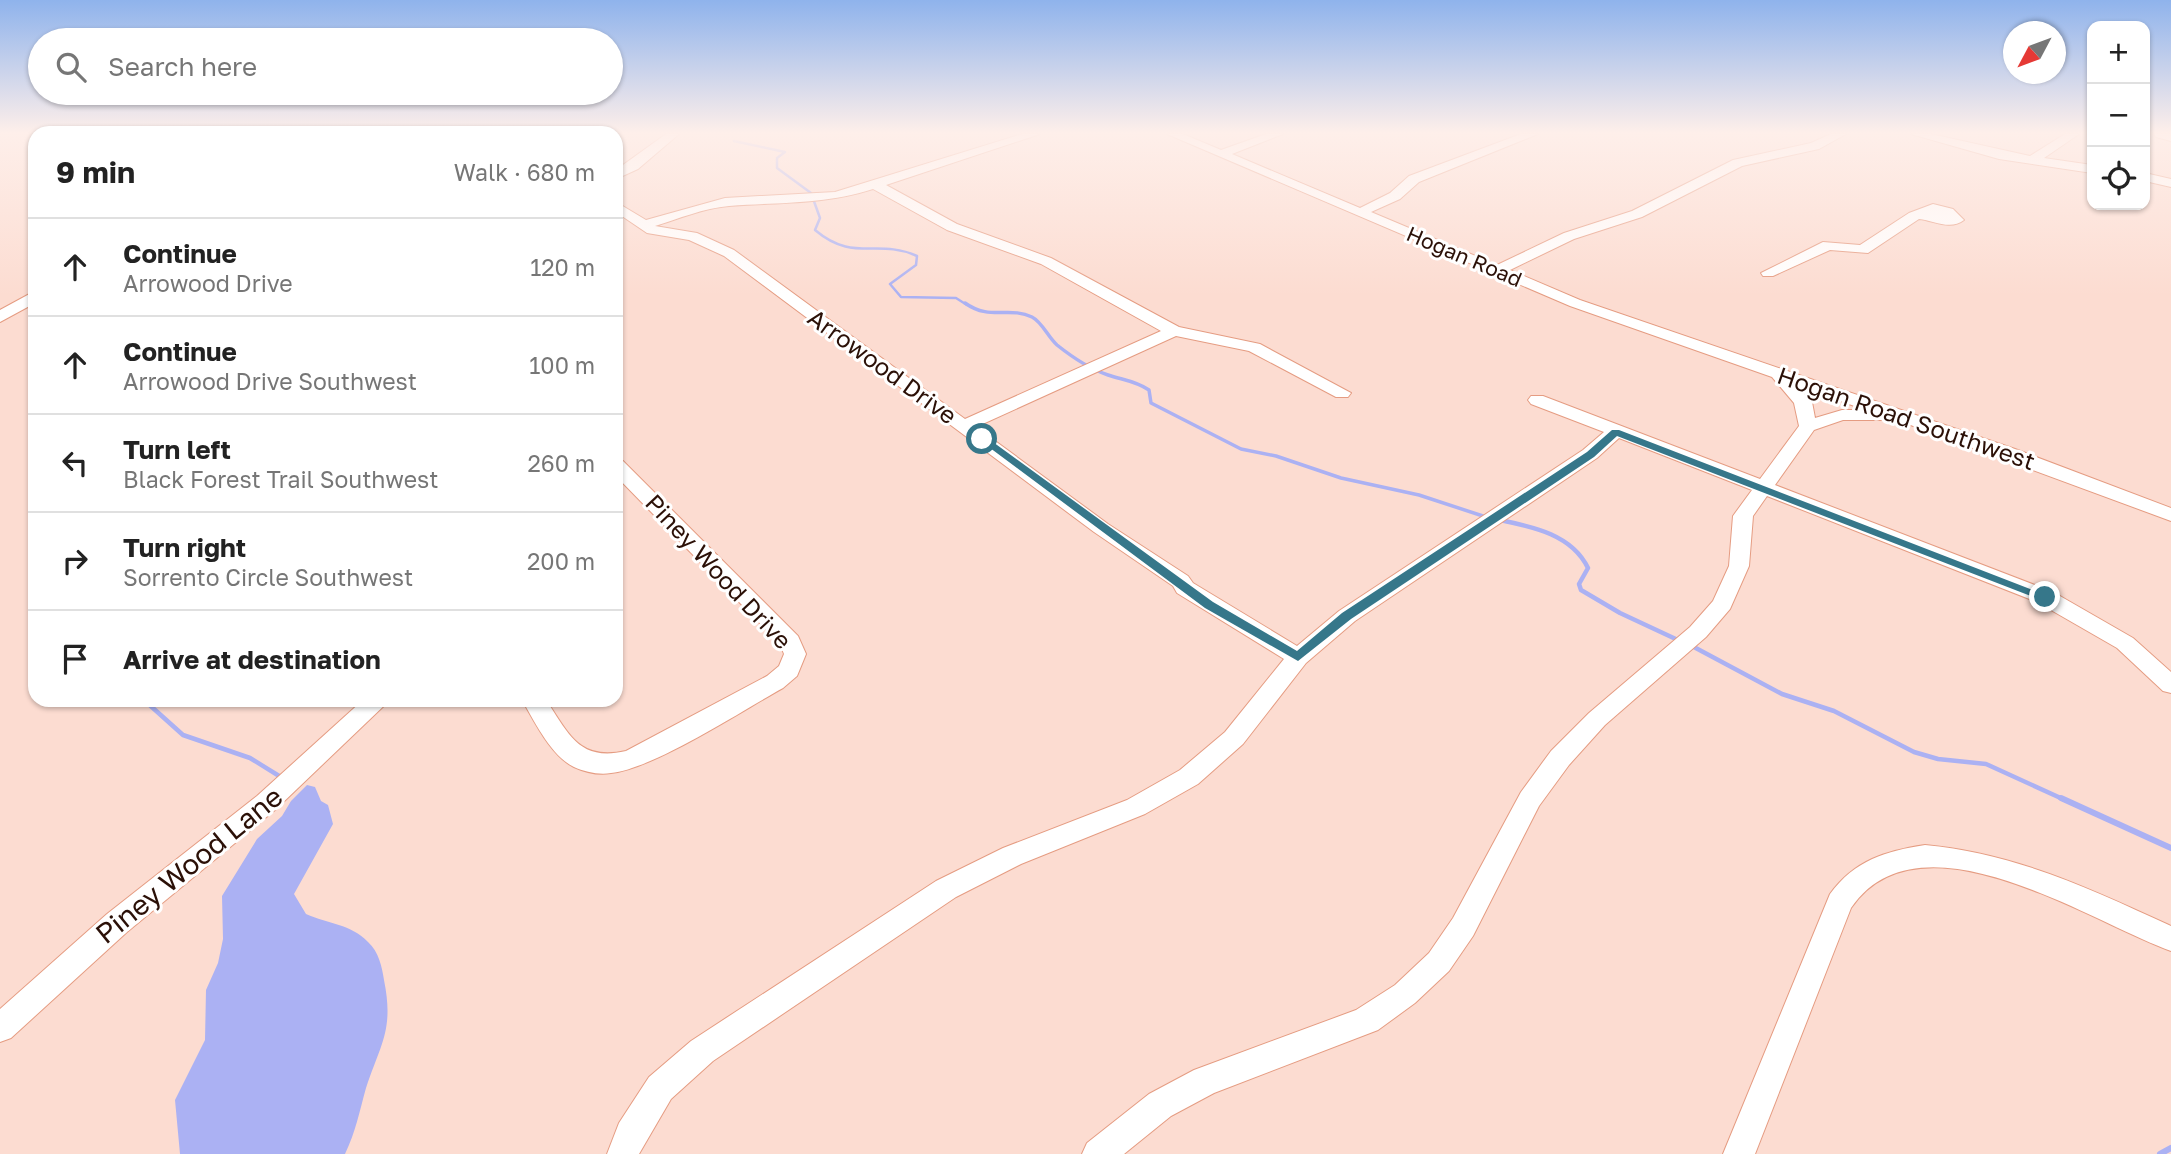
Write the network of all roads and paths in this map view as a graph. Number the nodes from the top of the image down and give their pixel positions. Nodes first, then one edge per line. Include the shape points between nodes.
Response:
1 (859, 188) edge
2 (881, 188) edge
3 (1299, 188) edge
4 (1404, 188) edge
5 (1689, 188) edge
6 (623, 211) edge
7 (1359, 213) junction
8 (1923, 215) dead end
9 (642, 225) junction
10 (1497, 271) junction
11 (1768, 273) dead end
12 (28, 300) edge
13 (28, 313) edge
14 (0, 318) edge
15 (1640, 327) joint
16 (1174, 331) junction
17 (1776, 374) junction
18 (1342, 393) dead end
19 (1537, 400) dead end
20 (1897, 415) junction
21 (964, 426) junction
22 (1808, 426) junction
23 (1615, 432) junction
24 (623, 476) edge
25 (1761, 488) junction
26 (2171, 515) edge
27 (1298, 657) junction
28 (2171, 685) edge
29 (370, 707) edge
30 (539, 707) edge
31 (2171, 939) edge
32 (0, 1028) edge
33 (623, 1154) edge
34 (1098, 1154) edge
35 (1739, 1154) edge

1 - 9 street via 812,200 725,202
2 - 16 street via 952,227 1046,261
3 - 7 street, Hogan Road
4 - 7 street
5 - 10 street
6 - 9 street, Arrowood Drive
7 - 10 street, Hogan Road
8 - 11 street via 1914,216 1863,250 1828,245
9 - 21 street, Arrowood Drive via 692,236 729,253
10 - 15 street, Hogan Road
12 - 14 street
13 - 14 street
15 - 17 street, Hogan Road Southwest
16 - 18 street via 1254,347
16 - 21 street
17 - 20 street, Hogan Road Southwest
17 - 22 street via 1803,402
19 - 23 street
20 - 22 street via 1842,415
20 - 26 street, Hogan Road Southwest
21 - 27 street, Arrowood Drive via 1209,605
22 - 25 street
23 - 25 street
23 - 27 street via 1590,454 1347,616
24 - 30 street, Piney Wood Drive via 790,641 795,654 789,670 763,688 611,766 590,766 573,756
25 - 28 street via 2073,610 2125,643
25 - 34 street via 1743,516 1738,566 1722,604 1698,632 1597,719 1560,758 1530,799 1463,927 1438,962 1405,994 1367,1020 1205,1081 1160,1105
27 - 33 street via 1234,738 1189,777 1136,807 1012,856 946,889 702,1051 660,1088 630,1134
29 - 32 street, Piney Wood Lane via 266,803 117,923
31 - 35 street via 2042,881 1994,865 1932,857 1883,865 1857,880 1840,902

